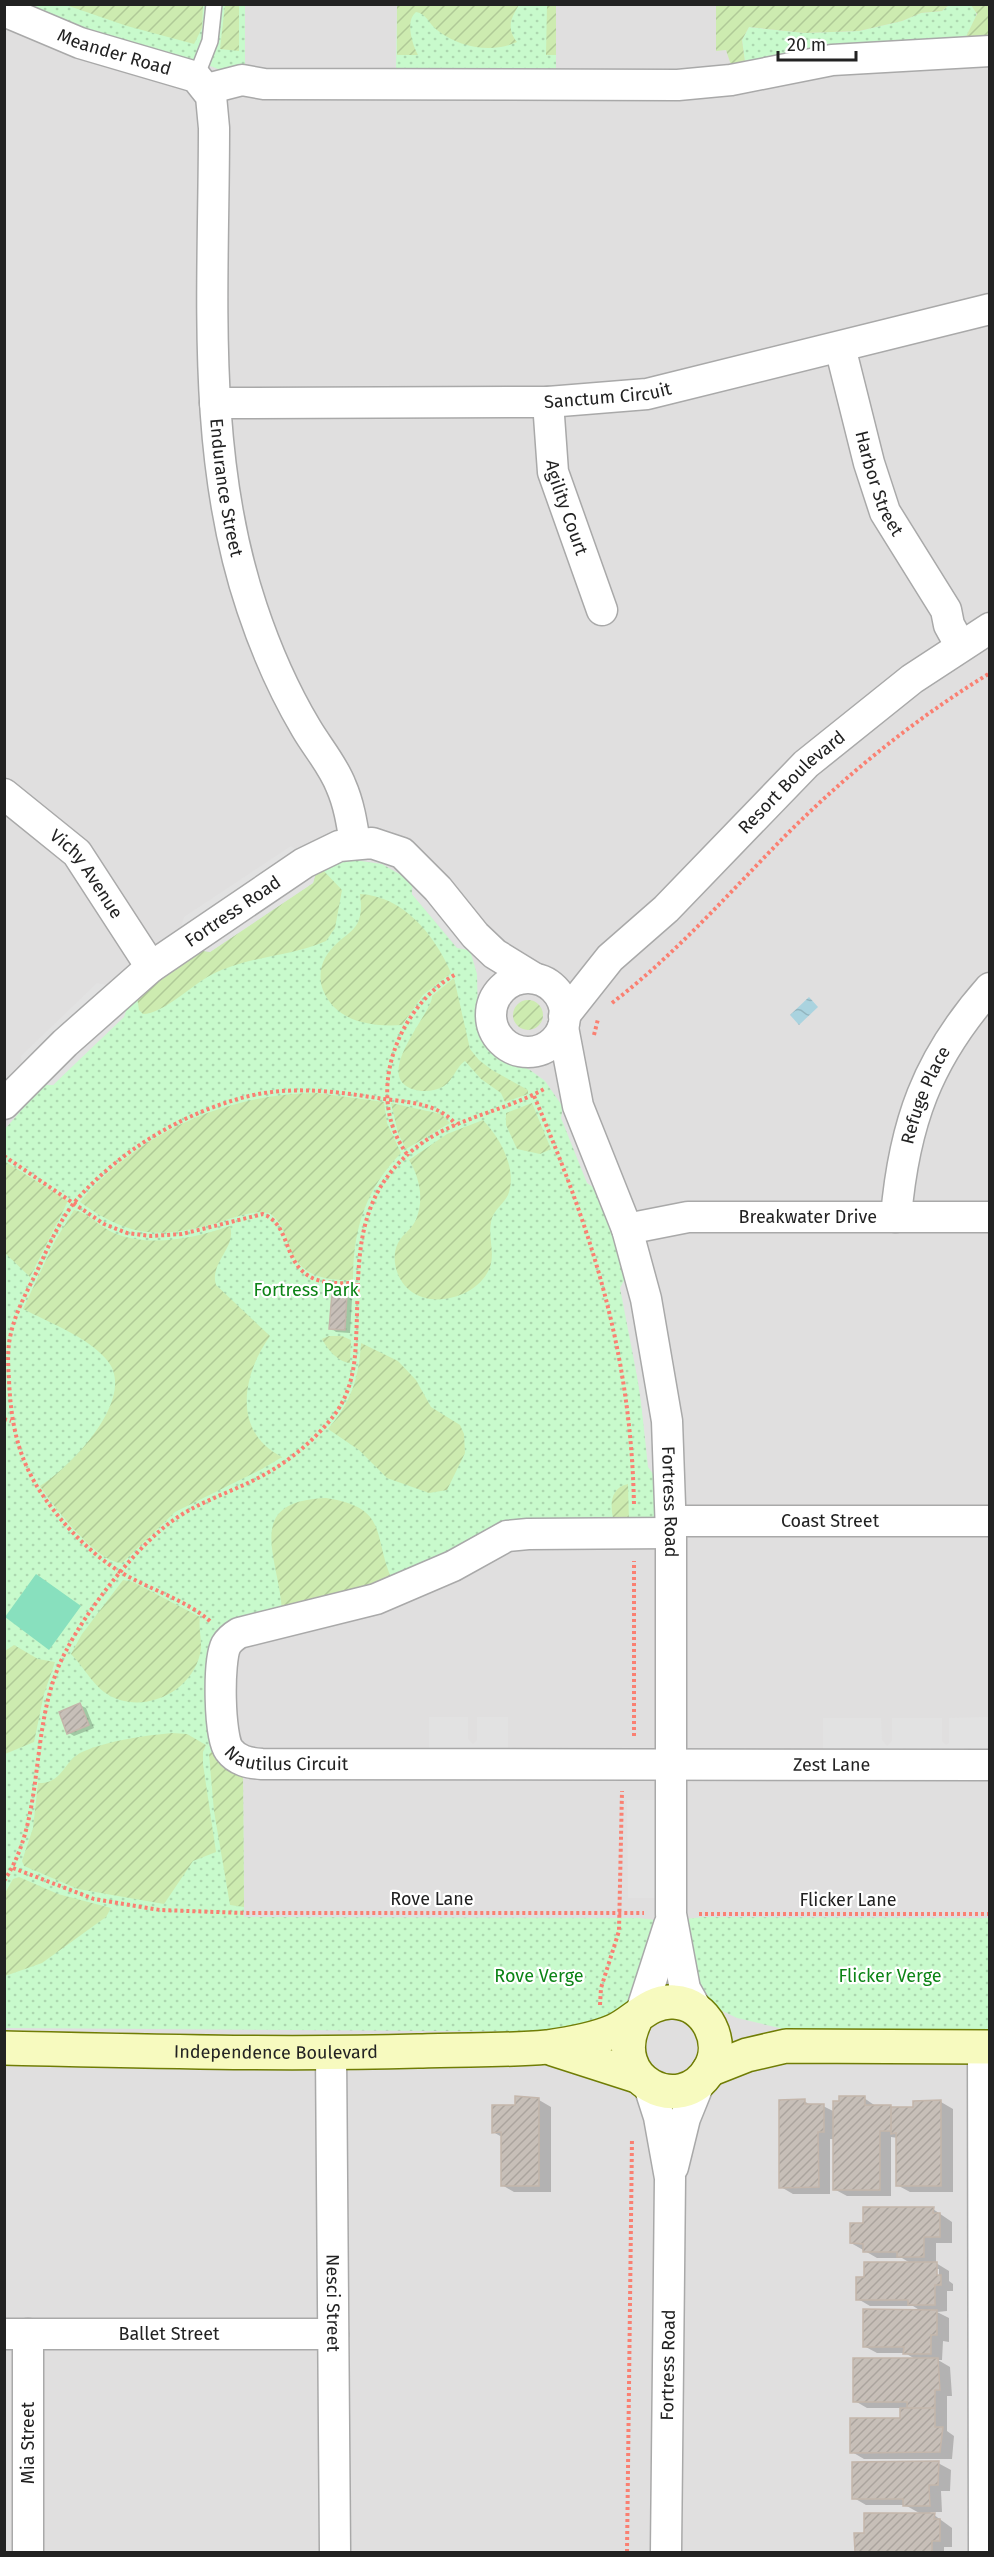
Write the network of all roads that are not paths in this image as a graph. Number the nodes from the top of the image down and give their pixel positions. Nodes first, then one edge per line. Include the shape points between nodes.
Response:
1 (214, 4) edge
2 (4, 11) edge
3 (990, 51) edge
4 (205, 90) junction
5 (990, 309) edge
6 (840, 347) junction
7 (548, 402) junction
8 (215, 403) junction
9 (602, 610) dead end
10 (974, 637) edge
11 (4, 794) edge
12 (356, 843) junction
13 (474, 935) junction
14 (610, 958) junction
15 (151, 967) junction
16 (539, 980) junction
17 (990, 988) edge
18 (493, 1002) junction
19 (563, 1021) junction
20 (519, 1051) junction
21 (4, 1104) edge
22 (578, 1106) junction
23 (896, 1217) junction
24 (990, 1217) edge
25 (627, 1229) junction
26 (990, 1521) edge
27 (671, 1527) junction
28 (672, 1765) junction
29 (990, 1765) edge
30 (671, 1914) junction
31 (702, 2015) junction
32 (638, 2018) junction
33 (786, 2046) junction
34 (546, 2047) junction
35 (986, 2047) edge
36 (4, 2048) edge
37 (331, 2053) junction
38 (705, 2075) junction
39 (643, 2081) junction
40 (670, 2178) junction
41 (16, 2334) edge
42 (333, 2334) junction
43 (28, 2553) edge
44 (334, 2553) edge
45 (666, 2553) edge
46 (984, 2553) edge

1 - 4 lane
2 - 4 street, Meander Road
3 - 4 street via 832,60 731,80 678,85 264,84 243,96
4 - 8 street, Endurance Street
5 - 6 street, Sanctum Circuit
6 - 7 street, Sanctum Circuit via 656,393
6 - 10 street, Harbor Street via 885,512 946,610 949,625
7 - 8 street, Sanctum Circuit
7 - 9 street, Agility Court via 554,472
8 - 12 street, Endurance Street via 224,500 252,609 294,708 341,785
10 - 14 street, Resort Boulevard via 874,707 806,764 666,909
11 - 15 street, Vichy Avenue via 77,853
12 - 13 street, Fortress Road via 402,853 438,889
12 - 15 street, Fortress Road via 323,852 304,863
13 - 16 street, Fortress Road via 495,954
13 - 18 street, Fortress Road
14 - 16 street, Resort Boulevard
14 - 19 street, Resort Boulevard
15 - 21 street, Fortress Road via 64,1043
16 - 18 street via 513,980
16 - 19 street via 559,995
17 - 23 street, Refuge Place via 945,1048 919,1100 902,1159
18 - 20 street via 491,1023 495,1033
19 - 20 street via 557,1037 540,1050
19 - 22 street, Fortress Road
20 - 22 street, Fortress Road via 545,1089
22 - 25 street, Fortress Road
23 - 24 street, Breakwater Drive
23 - 25 street, Breakwater Drive via 688,1217
25 - 27 street, Fortress Road via 658,1360 667,1421
26 - 27 street, Coast Street
27 - 28 street, Fortress Road
27 - 28 street, Nautilus Circuit via 634,1534 507,1536 453,1566 376,1599 251,1629 226,1644 222,1729 228,1749 239,1760 250,1763
28 - 29 street, Zest Lane
28 - 30 street, Fortress Road
30 - 31 street, Fortress Road via 686,1989
30 - 32 street, Fortress Road
31 - 32 street via 686,2005 668,2002 650,2007
31 - 33 street
31 - 38 street via 716,2045
32 - 34 street, Independence Boulevard via 582,2042
32 - 39 street via 628,2034 627,2048 630,2063
33 - 35 street
33 - 38 street via 747,2055
34 - 37 street, Independence Boulevard
34 - 39 street, Independence Boulevard
35 - 46 street
36 - 37 street, Independence Boulevard
37 - 42 street, Nesci Street
38 - 39 street via 675,2091
38 - 40 street, Fortress Road via 685,2118
39 - 40 street, Fortress Road via 659,2117
40 - 45 street, Fortress Road
41 - 42 street, Ballet Street
41 - 43 street, Mia Street
42 - 44 street, Nesci Street

